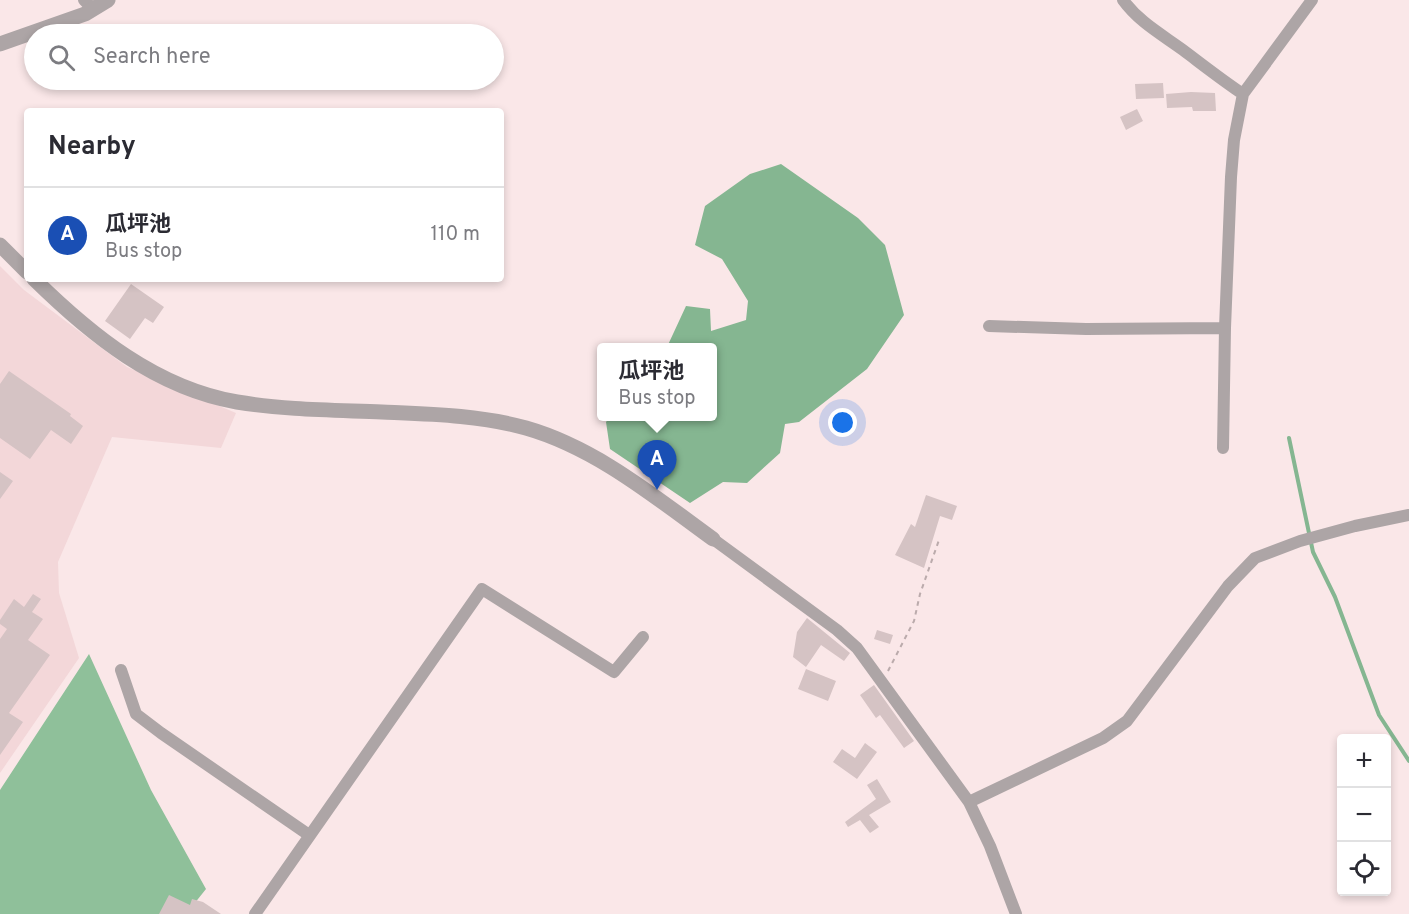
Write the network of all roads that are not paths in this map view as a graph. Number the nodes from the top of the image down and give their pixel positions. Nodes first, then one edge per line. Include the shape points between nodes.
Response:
1 (108, 0) edge
2 (1123, 0) edge
3 (1312, 0) edge
4 (88, 4) edge
5 (62, 24) edge
6 (24, 36) edge
7 (0, 44) edge
8 (1243, 94) junction
9 (0, 245) edge
10 (24, 269) edge
11 (37, 282) edge
12 (989, 326) dead end
13 (1225, 328) junction
14 (1223, 448) dead end
15 (1409, 515) edge
16 (713, 539) joint
17 (643, 637) dead end
18 (121, 670) dead end
19 (969, 802) junction
20 (309, 835) junction
21 (255, 914) edge
22 (1016, 914) edge

1 - 4 street
2 - 8 street via 1132,13 1163,38
3 - 8 street
4 - 5 street
6 - 7 street
8 - 13 street via 1231,177
9 - 10 street
11 - 16 street via 101,340 129,359 200,392 295,408 423,414 527,428 585,451
12 - 13 street
13 - 14 street
15 - 19 street via 1311,538 1255,558 1228,586 1127,721 1103,738
16 - 19 street via 848,639
17 - 20 street via 614,672 482,589
18 - 20 street via 136,714
19 - 22 street
20 - 21 street

